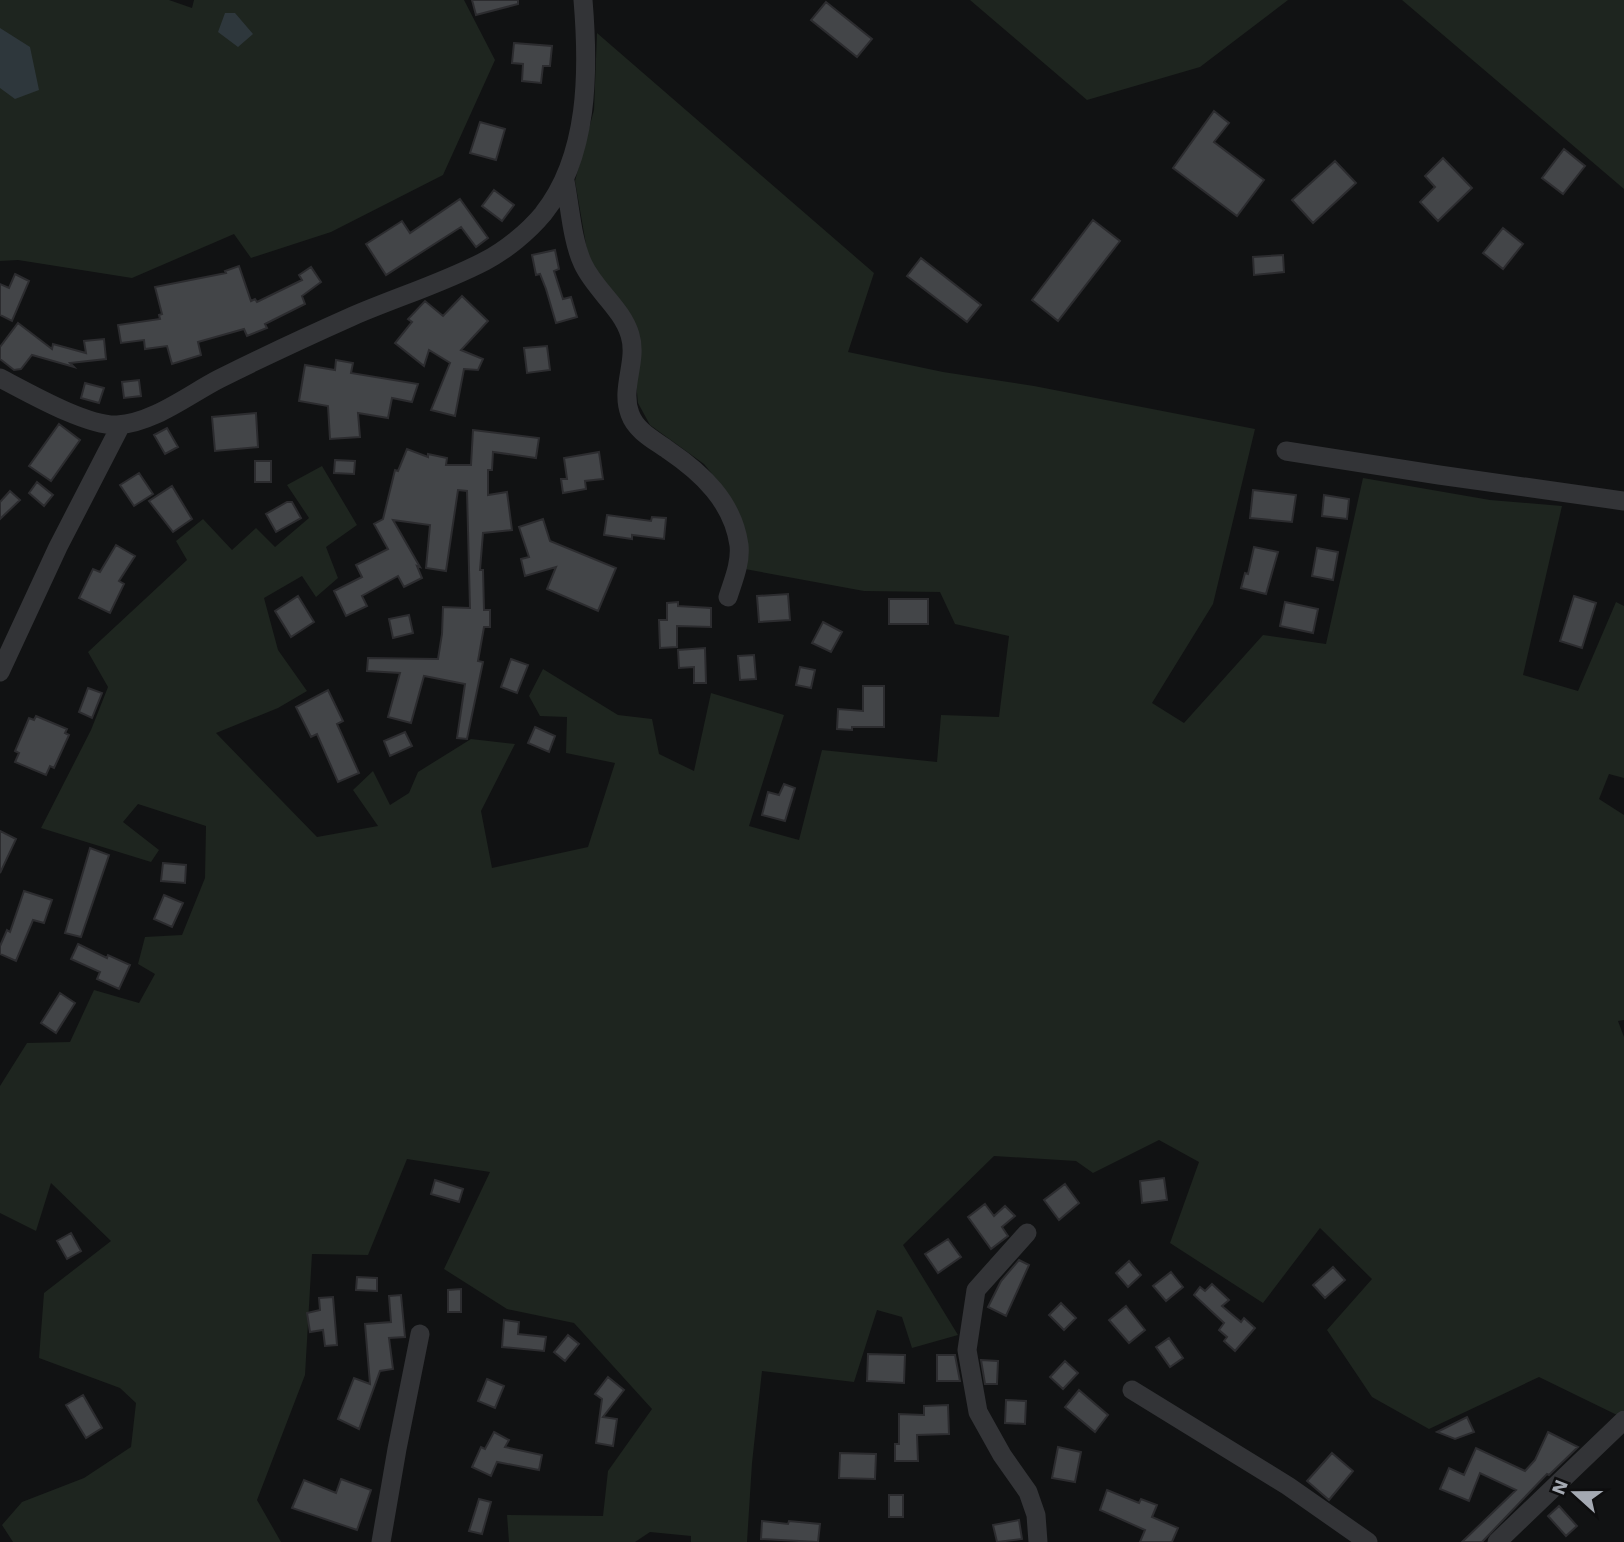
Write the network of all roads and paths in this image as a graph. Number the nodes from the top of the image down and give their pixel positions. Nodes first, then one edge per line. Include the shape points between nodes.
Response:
1 (583, 0) edge
2 (565, 181) junction
3 (0, 378) edge
4 (121, 425) junction
5 (1286, 450) dead end
6 (1624, 501) edge
7 (728, 597) dead end
8 (0, 672) edge
9 (1027, 1233) dead end
10 (420, 1334) dead end
11 (1132, 1390) dead end
12 (1624, 1420) edge
13 (381, 1542) edge
14 (1038, 1542) edge
15 (1368, 1542) edge
16 (1497, 1542) edge

1 - 2 street via 583,101
2 - 4 street via 542,215 488,260 355,315
2 - 7 street via 582,263 631,335 626,387 629,414 639,429 707,480 734,527 739,547
3 - 4 street via 87,419
4 - 8 street
5 - 6 street
9 - 14 street via 976,1290 967,1350 978,1412 1028,1492
10 - 13 street
11 - 15 street via 1288,1486
12 - 16 street

